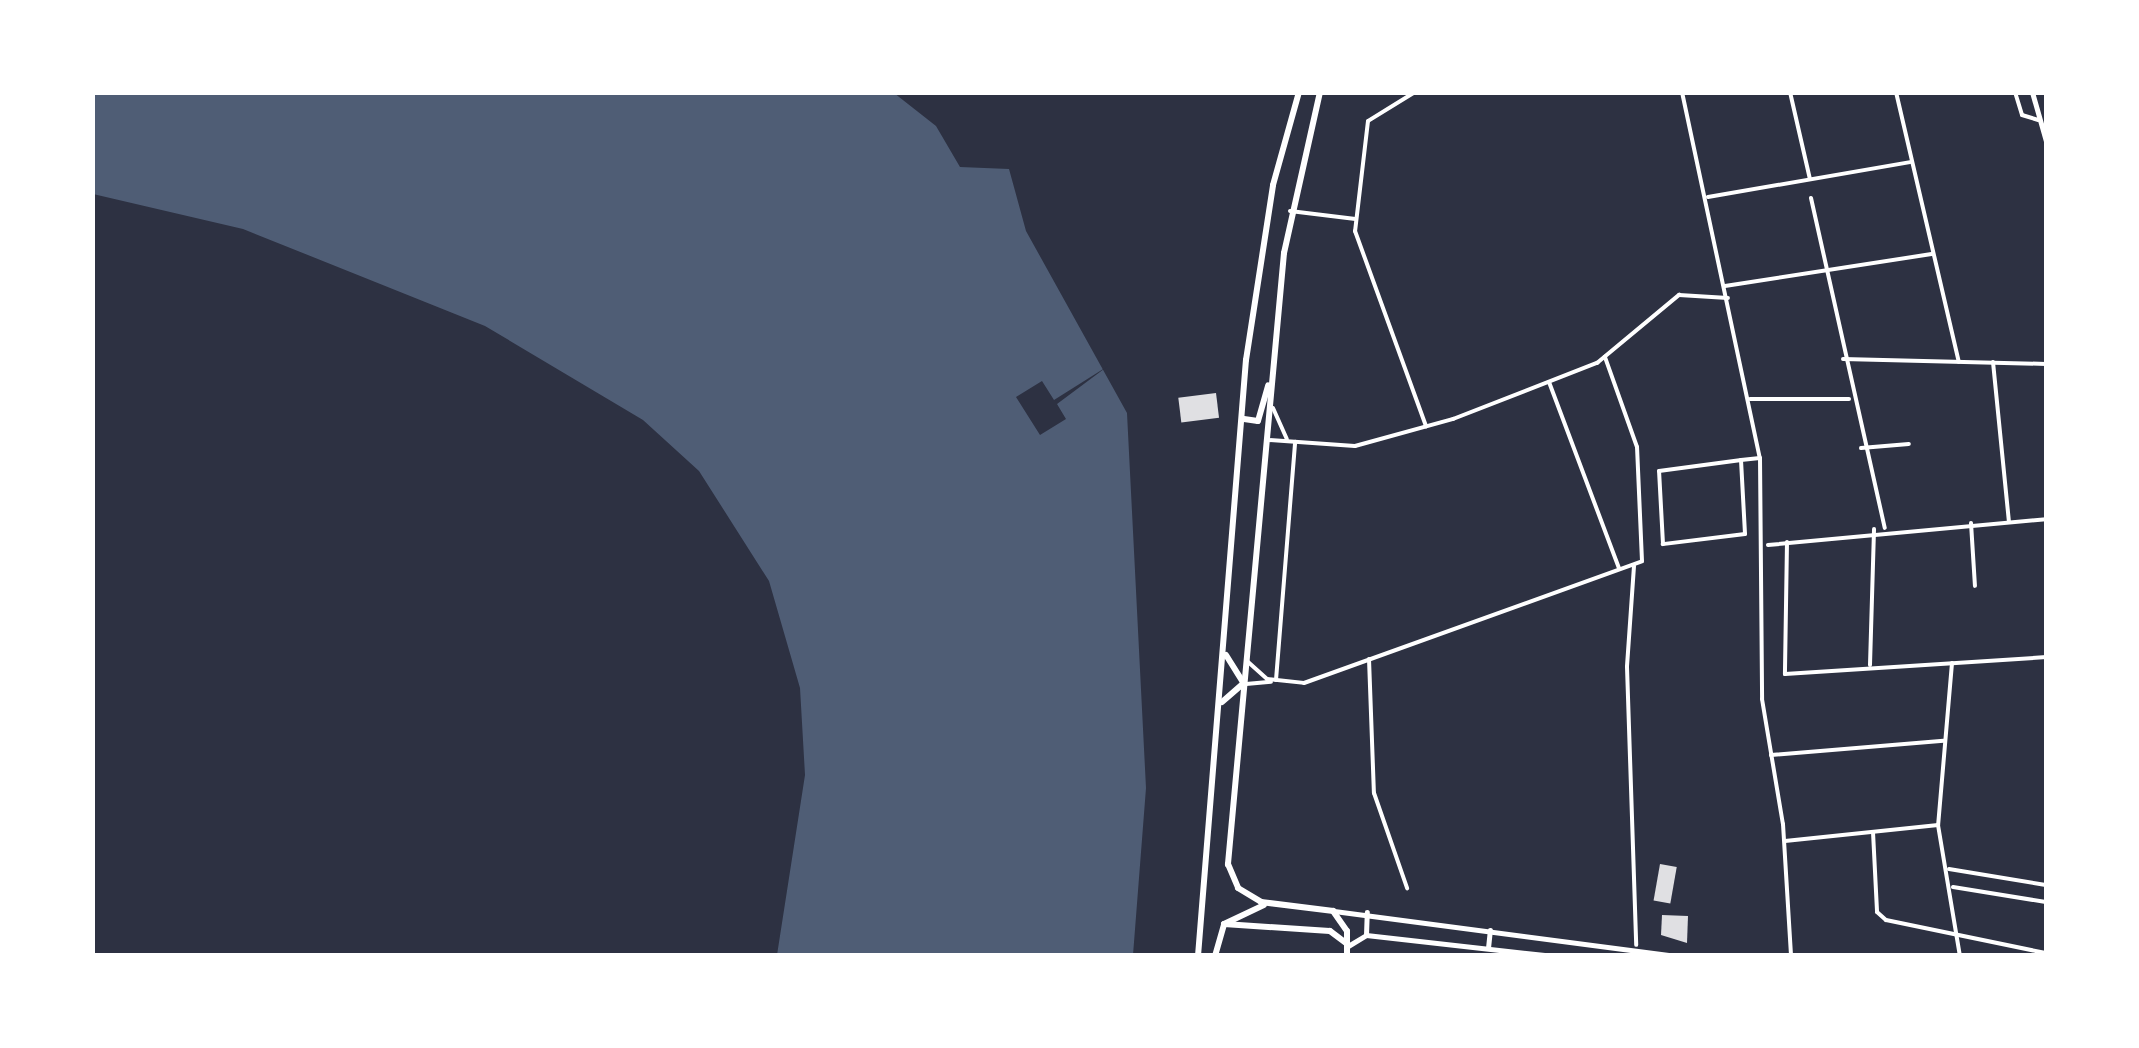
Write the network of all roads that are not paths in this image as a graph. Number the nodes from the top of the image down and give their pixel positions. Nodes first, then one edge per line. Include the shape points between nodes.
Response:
1 (1299, 92) edge
2 (1320, 92) edge
3 (1415, 92) edge
4 (1682, 92) edge
5 (1790, 92) edge
6 (1896, 92) edge
7 (2015, 92) edge
8 (2032, 92) edge
9 (2041, 120) junction
10 (2046, 140) edge
11 (1910, 162) junction
12 (1810, 179) junction
13 (2046, 190) edge
14 (1706, 197) junction
15 (1811, 198) dead end
16 (1290, 211) junction
17 (2046, 212) edge
18 (1356, 219) junction
19 (1932, 254) junction
20 (1826, 270) junction
21 (1725, 286) junction
22 (1728, 298) junction
23 (1606, 357) junction
24 (1843, 359) junction
25 (1959, 362) junction
26 (1993, 362) junction
27 (2046, 364) edge
28 (1272, 369) junction
29 (1549, 382) junction
30 (1270, 393) junction
31 (1750, 399) junction
32 (1849, 399) junction
33 (1244, 418) junction
34 (1426, 427) junction
35 (1266, 440) junction
36 (1291, 442) junction
37 (1909, 444) dead end
38 (1861, 448) junction
39 (1760, 458) junction
40 (1741, 460) junction
41 (2046, 519) edge
42 (2008, 521) junction
43 (1971, 523) junction
44 (1885, 528) junction
45 (1874, 530) junction
46 (1788, 542) junction
47 (1766, 545) junction
48 (1634, 564) junction
49 (1619, 568) junction
50 (1974, 586) dead end
51 (1225, 654) junction
52 (1370, 659) junction
53 (1246, 660) junction
54 (2046, 660) edge
55 (1952, 663) junction
56 (1870, 666) junction
57 (1276, 680) junction
58 (1244, 683) junction
59 (1222, 703) junction
60 (2046, 735) edge
61 (1944, 741) junction
62 (1771, 755) junction
63 (1938, 824) junction
64 (1872, 832) junction
65 (1785, 841) junction
66 (1948, 869) junction
67 (2046, 885) edge
68 (1951, 886) junction
69 (1407, 888) dead end
70 (2046, 902) edge
71 (1267, 904) junction
72 (1333, 911) junction
73 (1369, 912) junction
74 (1224, 924) junction
75 (1491, 930) junction
76 (1366, 935) junction
77 (1958, 942) junction
78 (1636, 945) junction
79 (1466, 946) junction
80 (1488, 948) junction
81 (1348, 951) edge
82 (2046, 953) edge
83 (1198, 956) edge
84 (1214, 956) edge
85 (1464, 956) edge
86 (1554, 956) edge
87 (1678, 956) edge
88 (1791, 956) edge
89 (1960, 956) edge

1 - 33 highway via 1273,185
2 - 16 highway
3 - 18 street via 1368,121
4 - 14 street
5 - 12 street
6 - 11 street
7 - 9 street via 2022,115
8 - 9 street
9 - 10 street
11 - 12 street
11 - 19 street
12 - 14 street
13 - 17 street
14 - 21 street
15 - 20 street
16 - 18 street
16 - 28 highway
18 - 34 street via 1359,255
19 - 20 street
19 - 25 street
20 - 21 street
20 - 24 street
21 - 22 street
22 - 23 street via 1663,302
22 - 31 street
23 - 29 street
23 - 48 street via 1637,446 1645,555
24 - 25 street
24 - 32 street
25 - 26 street
26 - 27 street
26 - 42 street
28 - 30 highway
28 - 33 highway via 1260,417
29 - 34 street
29 - 49 street
30 - 35 highway
30 - 36 street
31 - 32 street
31 - 39 street
32 - 38 street
33 - 51 highway
34 - 36 street via 1355,446
35 - 36 street
35 - 53 highway
36 - 57 street
37 - 38 street
38 - 44 street
39 - 40 street
39 - 47 street
40 - 40 street via 1745,534 1663,544 1659,471
41 - 42 street
42 - 43 street
43 - 44 street
43 - 50 street
44 - 45 street
45 - 46 street
45 - 56 street
46 - 47 street
46 - 56 street via 1785,674
47 - 62 street via 1762,699
48 - 49 street
48 - 78 street via 1627,668
49 - 52 street
51 - 58 highway
51 - 59 highway
52 - 57 street via 1304,683
52 - 69 street via 1374,794
53 - 57 street
53 - 58 highway
54 - 55 street
54 - 60 street
55 - 56 street
55 - 61 street
57 - 58 street
58 - 59 highway
58 - 71 highway via 1229,873
59 - 83 highway
61 - 62 street
61 - 63 street
62 - 65 street
63 - 64 street
63 - 66 street
64 - 65 street
64 - 77 street via 1877,912
65 - 88 street
66 - 67 street
66 - 68 street
68 - 70 street
68 - 77 street
71 - 72 highway
71 - 74 highway
72 - 73 street
72 - 81 highway
73 - 75 street
73 - 76 street
74 - 81 highway via 1330,932
74 - 84 highway
75 - 78 street
75 - 80 street
76 - 79 street
76 - 81 street
77 - 82 street
77 - 89 street
78 - 87 street
79 - 80 street
79 - 85 street
80 - 86 street

